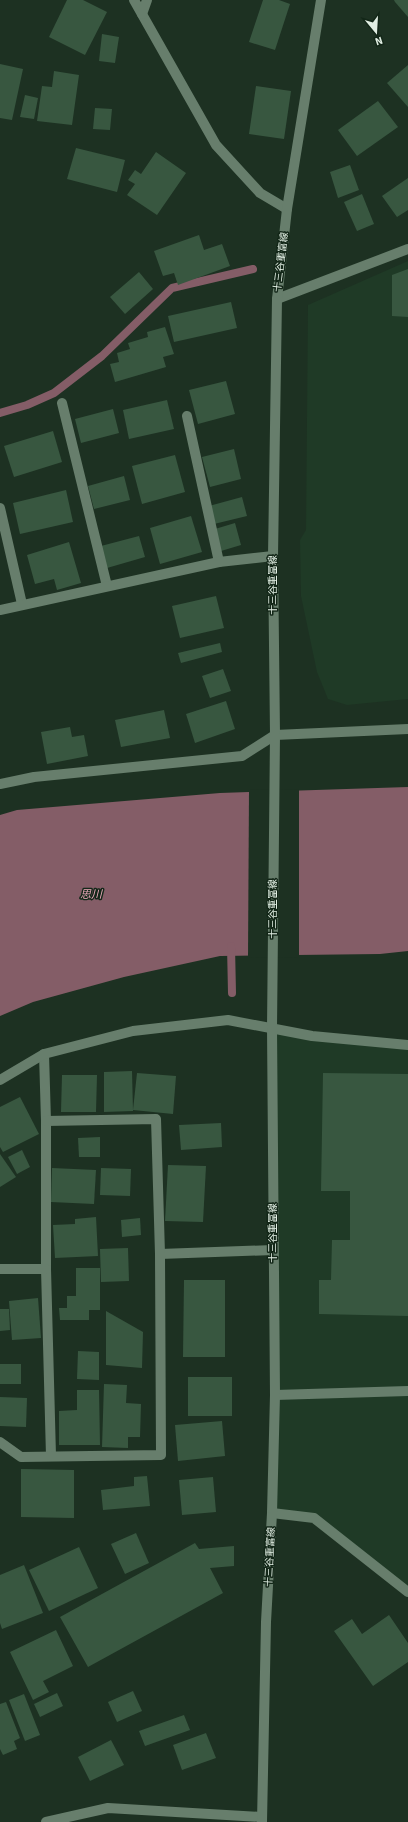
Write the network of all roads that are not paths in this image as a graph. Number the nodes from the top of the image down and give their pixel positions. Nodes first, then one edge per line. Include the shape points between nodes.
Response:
1 (134, 0) edge
2 (147, 0) edge
3 (321, 0) edge
4 (142, 14) junction
5 (287, 209) junction
6 (408, 249) edge
7 (277, 299) junction
8 (62, 403) dead end
9 (187, 416) dead end
10 (0, 508) edge
11 (273, 556) junction
12 (219, 562) junction
13 (107, 586) junction
14 (22, 604) junction
15 (0, 610) edge
16 (408, 729) edge
17 (275, 735) junction
18 (0, 784) edge
19 (272, 1028) junction
20 (408, 1045) edge
21 (44, 1054) junction
22 (0, 1080) edge
23 (46, 1121) junction
24 (273, 1250) junction
25 (160, 1254) junction
26 (0, 1269) edge
27 (46, 1270) junction
28 (408, 1391) edge
29 (275, 1396) junction
30 (0, 1442) edge
31 (51, 1456) junction
32 (272, 1513) junction
33 (408, 1592) edge
34 (262, 1820) edge
35 (46, 1822) edge

1 - 4 street
2 - 4 street
3 - 5 street, 十三谷重富線
4 - 5 street via 216,145 260,194
5 - 7 street, 十三谷重富線
6 - 7 street
7 - 11 street, 十三谷重富線
8 - 13 street
9 - 12 street
10 - 14 street
11 - 12 street
11 - 17 street, 十三谷重富線
12 - 13 street
13 - 14 street
14 - 15 street
16 - 17 street
17 - 18 street via 242,756 34,777
17 - 19 street, 十三谷重富線
19 - 20 street via 312,1036
19 - 21 street via 228,1020 133,1031
19 - 24 street, 十三谷重富線
21 - 22 street
21 - 23 street
23 - 25 street via 156,1119
23 - 27 street
24 - 25 street
24 - 29 street, 十三谷重富線
25 - 31 street via 161,1455
26 - 27 street
27 - 31 street
28 - 29 street
29 - 32 street, 十三谷重富線
30 - 31 street via 21,1457
32 - 33 street via 314,1518
32 - 34 street, 十三谷重富線 via 266,1622
34 - 35 street via 108,1808

